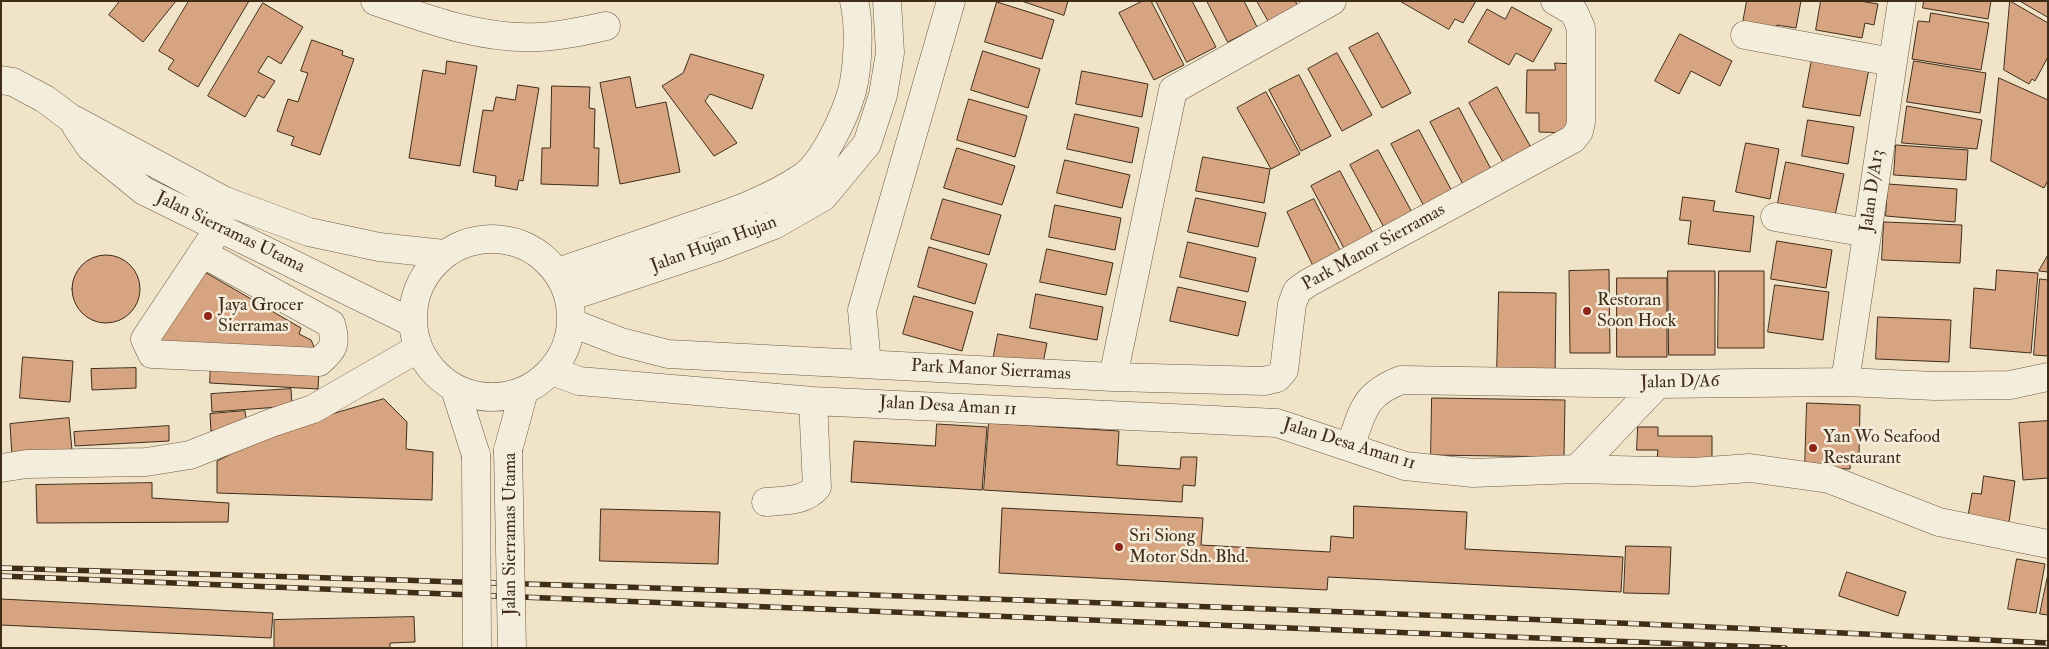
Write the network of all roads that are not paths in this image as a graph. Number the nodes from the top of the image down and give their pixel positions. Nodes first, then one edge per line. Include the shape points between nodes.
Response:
1 (375, 1) edge
2 (854, 1) edge
3 (887, 1) edge
4 (952, 1) edge
5 (1332, 1) edge
6 (1555, 1) edge
7 (1902, 1) edge
8 (606, 26) dead end
9 (1745, 36) dead end
10 (1892, 62) junction
11 (1, 80) edge
12 (69, 116) junction
13 (1775, 218) dead end
14 (219, 228) junction
15 (1867, 233) junction
16 (202, 253) junction
17 (444, 254) junction
18 (558, 272) junction
19 (570, 310) junction
20 (411, 322) junction
21 (417, 349) junction
22 (867, 364) junction
23 (552, 371) junction
24 (1113, 377) junction
25 (2048, 377) edge
26 (1845, 382) junction
27 (1658, 384) junction
28 (455, 389) junction
29 (524, 391) junction
30 (813, 401) junction
31 (1350, 447) junction
32 (1, 468) edge
33 (1577, 469) junction
34 (766, 502) dead end
35 (2048, 544) edge
36 (477, 648) edge
37 (512, 648) edge

1 - 8 street via 442,24 500,36 538,38
2 - 18 street, Jalan Hujan Hujan via 858,15 852,91 825,153 805,175 753,203
3 - 19 street, Jalan Hujan Hujan via 890,53 882,95 867,144 822,197 774,225
4 - 22 street via 862,310
5 - 24 street via 1174,90
6 - 24 street, Park Manor Sierramas via 1574,12 1581,28 1582,122 1573,139 1297,291 1292,304 1284,370 1276,378 1264,382
7 - 10 street, Jalan D/A13
9 - 10 street
10 - 15 street, Jalan D/A13
11 - 12 street, Jalan Sierramas Utama via 13,82
12 - 14 street, Jalan Sierramas Utama via 91,148 144,191
12 - 17 street, Jalan Sierramas Utama via 225,201 300,229 379,247
13 - 15 street
14 - 16 street
14 - 20 street, Jalan Sierramas Utama
15 - 26 street, Jalan D/A13
16 - 16 street via 331,324 335,339 331,352 319,362 152,354 145,339
17 - 18 street via 467,242 492,238 518,242 540,254
17 - 20 street via 426,272 414,296
18 - 19 street
19 - 22 street, Park Manor Sierramas via 621,342 668,354
19 - 23 street via 566,348
20 - 21 street
21 - 28 street via 432,372
21 - 32 street via 313,408 190,455 146,462 28,464
22 - 24 street, Park Manor Sierramas
23 - 29 street
23 - 30 street, Jalan Desa Aman 11 via 579,381
25 - 26 street, Jalan D/A6 via 2010,385
26 - 27 street, Jalan D/A6
27 - 31 street, Jalan D/A6 via 1401,380 1385,386 1371,397
27 - 33 street
28 - 29 street via 477,397 501,397
28 - 36 street, Jalan Sierramas Utama, bridge via 476,455
29 - 37 street, Jalan Sierramas Utama, bridge via 508,450
30 - 31 street, Jalan Desa Aman 11 via 1276,423
30 - 34 street via 817,486 800,499
31 - 33 street, Jalan Desa Aman 11 via 1405,466 1473,473
33 - 35 street, Jalan Desa Aman 11 via 1694,472 1750,468 1828,479 1939,522

